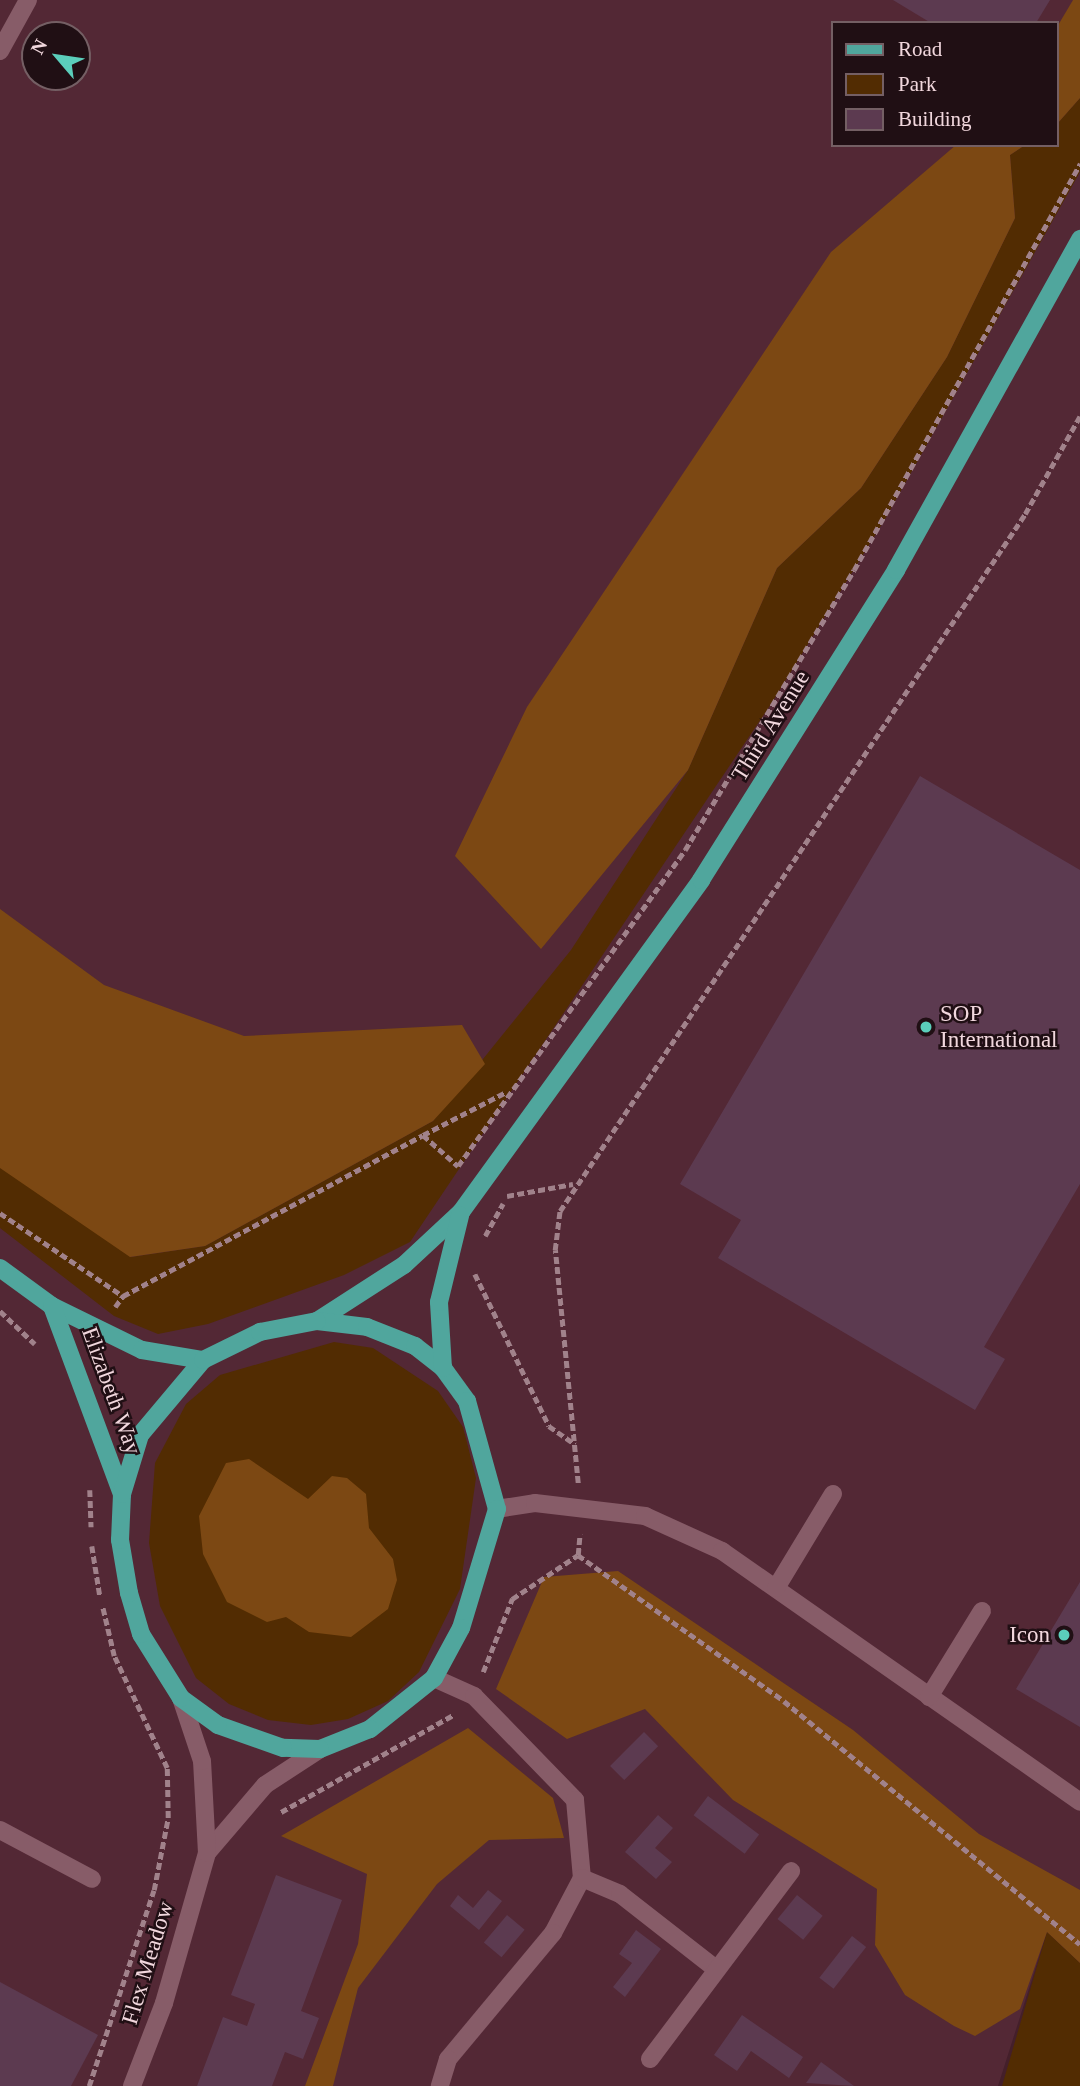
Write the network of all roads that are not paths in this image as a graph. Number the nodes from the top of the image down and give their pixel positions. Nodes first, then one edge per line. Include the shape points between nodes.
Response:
1 (28, 0) edge
2 (0, 51) edge
3 (1080, 239) edge
4 (461, 1212) junction
5 (0, 1268) edge
6 (52, 1306) junction
7 (317, 1321) junction
8 (203, 1360) junction
9 (443, 1368) junction
10 (122, 1494) junction
11 (833, 1494) dead end
12 (497, 1509) junction
13 (776, 1587) junction
14 (982, 1611) dead end
15 (434, 1678) junction
16 (929, 1697) junction
17 (181, 1698) junction
18 (320, 1749) junction
19 (1080, 1801) edge
20 (0, 1830) edge
21 (207, 1853) junction
22 (791, 1871) dead end
23 (582, 1878) junction
24 (92, 1879) dead end
25 (716, 1969) junction
26 (650, 2059) dead end
27 (132, 2086) edge
28 (440, 2086) edge

1 - 2 street
3 - 4 main road, Third Avenue via 896,570 795,737 701,880
4 - 7 main road, Third Avenue via 404,1265
4 - 9 main road, Third Avenue via 439,1301
5 - 6 main road, Elizabeth Way
6 - 8 main road, Elizabeth Way via 142,1350
6 - 10 main road, Elizabeth Way
7 - 8 main road via 260,1332
7 - 9 main road via 367,1327 415,1346
8 - 10 main road via 141,1435
9 - 12 main road via 467,1401
10 - 17 main road via 120,1540 129,1593 141,1634
11 - 13 street
12 - 13 street via 535,1503 645,1516 722,1551
12 - 15 main road via 461,1628
13 - 16 street
14 - 16 street
15 - 18 main road via 402,1709
15 - 23 street via 474,1696 575,1800
16 - 19 street
17 - 18 main road via 249,1738
17 - 21 street, Flex Meadow via 202,1761
18 - 21 street, Flex Meadow via 265,1785
20 - 24 street
21 - 27 street, Flex Meadow via 164,2003
22 - 25 street
23 - 25 street via 620,1894
23 - 28 street via 554,1933 448,2059
25 - 26 street

